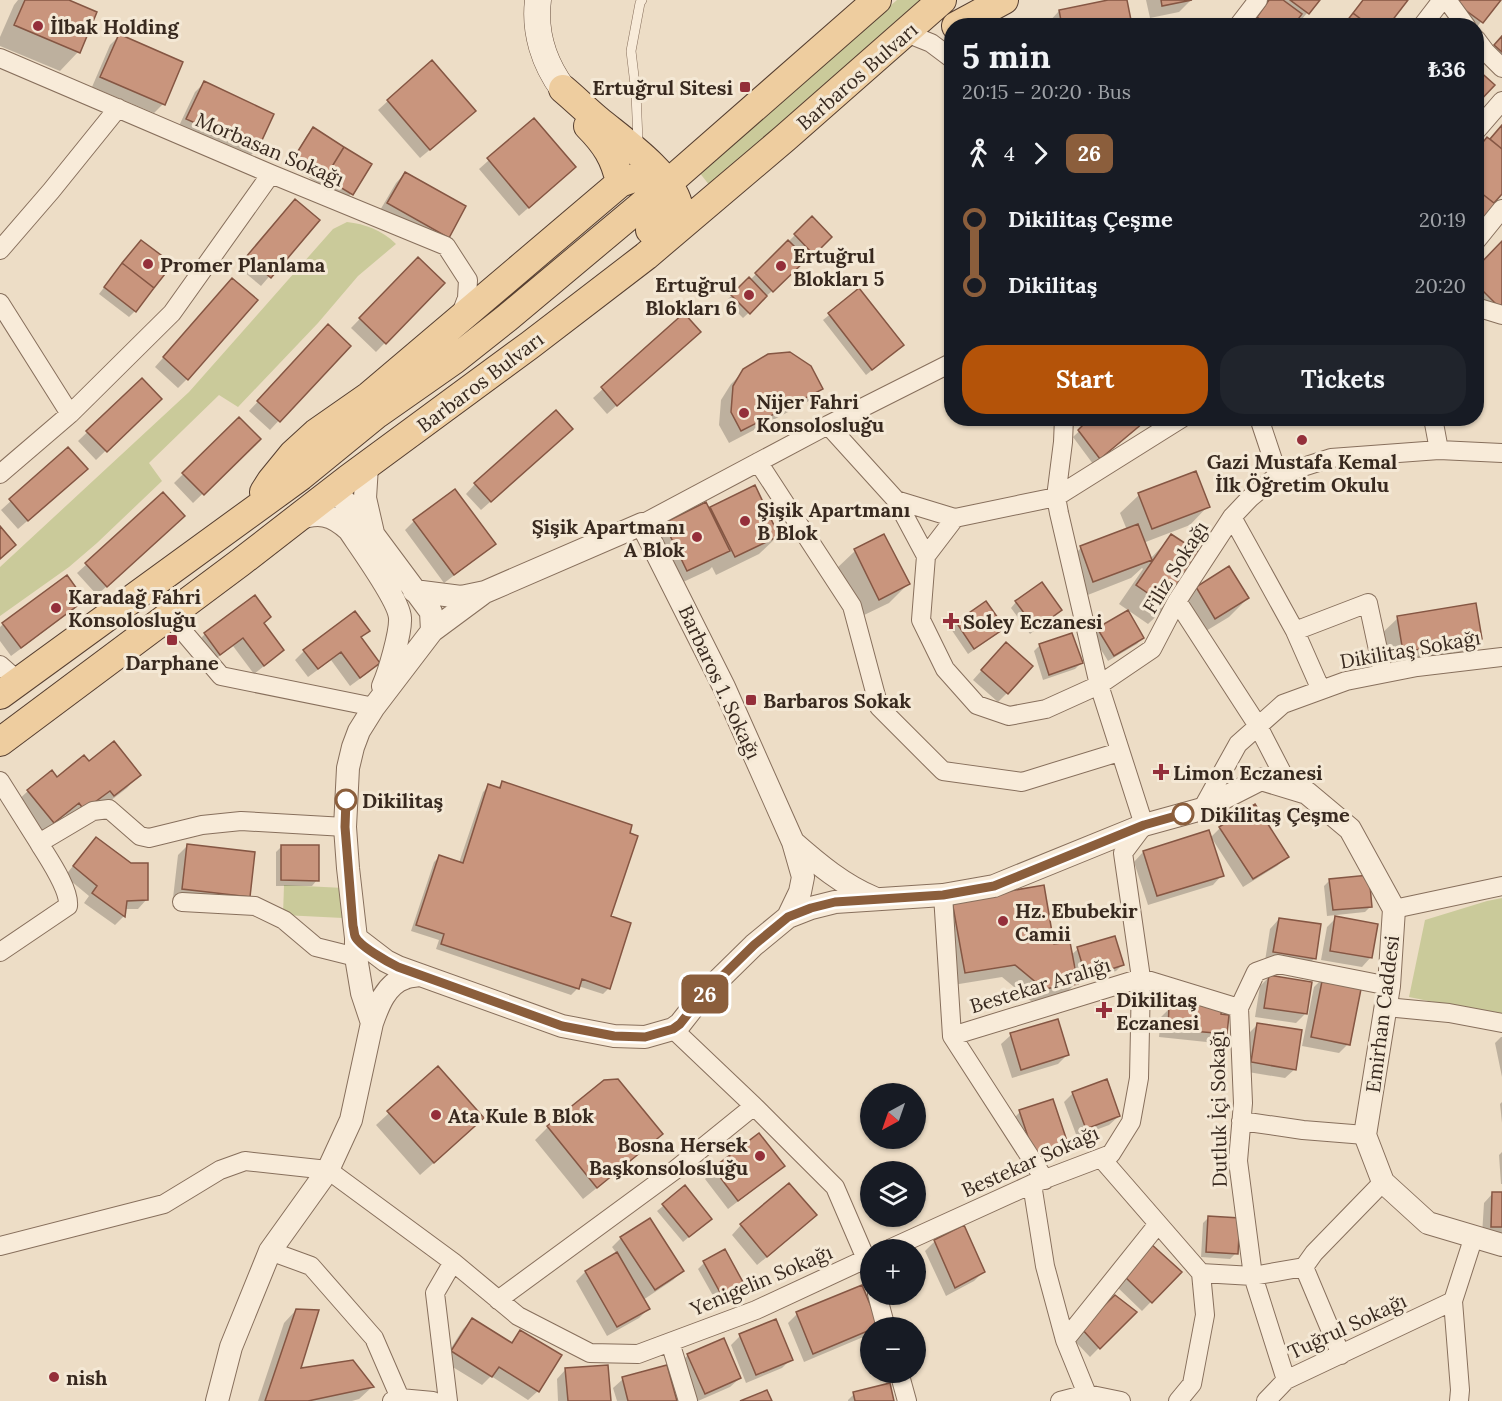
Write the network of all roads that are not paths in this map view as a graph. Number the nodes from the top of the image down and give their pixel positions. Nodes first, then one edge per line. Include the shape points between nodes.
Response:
1 (538, 0) edge
2 (642, 0) edge
3 (877, 0) edge
4 (942, 0) edge
5 (1004, 0) edge
6 (1258, 0) edge
7 (1442, 0) edge
8 (1447, 0) edge
9 (973, 18) edge
10 (1244, 18) edge
11 (1428, 18) edge
12 (1460, 18) edge
13 (944, 29) edge
14 (906, 33) junction
15 (1484, 50) edge
16 (944, 53) edge
17 (0, 58) edge
18 (1502, 68) edge
19 (563, 89) junction
20 (1502, 101) edge
21 (118, 108) junction
22 (1484, 122) edge
23 (635, 150) junction
24 (270, 174) junction
25 (620, 183) junction
26 (667, 184) junction
27 (1502, 209) edge
28 (1484, 231) edge
29 (0, 250) edge
30 (0, 303) edge
31 (1484, 310) edge
32 (1502, 315) edge
33 (458, 321) junction
34 (560, 322) junction
35 (944, 367) edge
36 (381, 386) junction
37 (70, 414) junction
38 (377, 414) junction
39 (828, 425) junction
40 (1064, 426) edge
41 (1169, 426) edge
42 (1262, 426) edge
43 (1434, 426) edge
44 (411, 434) junction
45 (1439, 450) junction
46 (1502, 453) edge
47 (758, 462) junction
48 (367, 466) junction
49 (0, 474) edge
50 (1278, 475) junction
51 (301, 476) junction
52 (335, 490) junction
53 (1056, 497) junction
54 (896, 500) junction
55 (254, 510) junction
56 (1232, 517) junction
57 (955, 518) junction
58 (295, 521) junction
59 (642, 524) junction
60 (373, 534) junction
61 (926, 556) junction
62 (414, 591) junction
63 (484, 592) junction
64 (1177, 601) junction
65 (170, 616) junction
66 (432, 631) junction
67 (1295, 631) junction
68 (1502, 657) edge
69 (1383, 674) junction
70 (6, 680) edge
71 (1099, 685) junction
72 (1321, 690) junction
73 (374, 707) junction
74 (1258, 726) junction
75 (0, 742) edge
76 (1119, 752) junction
77 (0, 781) edge
78 (1290, 788) junction
79 (1202, 809) junction
80 (1144, 825) junction
81 (345, 827) junction
82 (794, 842) junction
83 (39, 843) junction
84 (1502, 886) edge
85 (943, 895) junction
86 (878, 900) junction
87 (182, 902) dead end
88 (1394, 909) junction
89 (788, 917) junction
90 (356, 947) junction
91 (0, 952) edge
92 (419, 975) junction
93 (1141, 978) junction
94 (1387, 997) junction
95 (1239, 1008) junction
96 (372, 1023) junction
97 (1502, 1023) edge
98 (673, 1029) junction
99 (952, 1036) junction
100 (754, 1106) junction
101 (1241, 1121) junction
102 (1365, 1135) junction
103 (1101, 1158) junction
104 (328, 1170) junction
105 (1038, 1182) junction
106 (1383, 1182) junction
107 (1158, 1224) junction
108 (1474, 1236) junction
109 (911, 1239) edge
110 (860, 1242) edge
111 (1502, 1245) edge
112 (0, 1246) edge
113 (270, 1251) junction
114 (453, 1262) junction
115 (860, 1266) edge
116 (1304, 1267) junction
117 (1200, 1273) junction
118 (1253, 1276) junction
119 (498, 1300) junction
120 (1454, 1301) junction
121 (1065, 1340) junction
122 (670, 1342) junction
123 (1341, 1355) junction
124 (1286, 1380) junction
125 (901, 1383) edge
126 (1087, 1394) junction
127 (396, 1400) edge
128 (217, 1401) edge
129 (432, 1401) edge
130 (448, 1401) edge
131 (688, 1401) edge
132 (907, 1401) edge
133 (1060, 1401) edge
134 (1121, 1401) edge
135 (1178, 1401) edge
136 (1266, 1401) edge
137 (1459, 1401) edge

1 - 19 main road via 538,26 545,59
2 - 23 lane via 631,51 638,141
3 - 26 main road, Barbaros Bulvarı
4 - 14 main road, Barbaros Bulvarı
5 - 9 main road
6 - 10 street
7 - 11 street
8 - 12 street
13 - 14 main road
14 - 16 street
14 - 34 main road, Barbaros Bulvarı via 646,256
15 - 18 street
17 - 21 street, Morbasan Sokağı
19 - 23 main road
19 - 25 main road via 573,108 608,148
20 - 22 street
21 - 24 street, Morbasan Sokağı
21 - 29 street
23 - 26 main road
24 - 33 street, Morbasan Sokağı via 446,246 468,280 467,298
24 - 37 street via 172,312
25 - 26 main road via 648,176
25 - 33 main road
26 - 34 main road via 678,204 674,210 579,288
26 - 38 main road, Barbaros Bulvarı via 507,318
27 - 28 street
30 - 37 street
31 - 32 street
33 - 36 main road
34 - 44 main road, Barbaros Bulvarı
35 - 39 street
36 - 38 main road via 374,400
36 - 55 main road via 292,454
37 - 49 street
38 - 44 main road via 391,426
38 - 51 main road, Barbaros Bulvarı
39 - 47 street
39 - 54 street
40 - 53 street
41 - 53 street
42 - 50 street
43 - 45 street
44 - 48 main road, Barbaros Bulvarı
45 - 46 street, Filiz Sokağı
45 - 50 street, Filiz Sokağı via 1331,458
47 - 59 street
47 - 76 street via 852,606 879,707 943,771 1022,782
48 - 52 main road, Barbaros Bulvarı
48 - 60 street via 365,498
50 - 56 street, Filiz Sokağı
51 - 52 main road via 322,481
51 - 55 main road, Barbaros Bulvarı
52 - 58 main road, Barbaros Bulvarı
52 - 60 street
53 - 57 street
53 - 71 street
54 - 57 street
54 - 61 street
55 - 70 main road, Barbaros Bulvarı
56 - 64 street, Filiz Sokağı
56 - 67 street
57 - 61 street
58 - 65 main road, Barbaros Bulvarı
58 - 73 street via 318,513 340,521 395,602 400,618 396,640
59 - 63 street
59 - 82 street, Barbaros 1. Sokağı via 724,687
60 - 62 street
61 - 71 street via 921,620 945,669 977,705 1009,716 1046,709
62 - 63 street via 461,597
62 - 66 street via 431,612
63 - 66 street
64 - 71 street, Filiz Sokağı via 1152,649
64 - 74 street
65 - 73 street via 221,676
65 - 75 main road, Barbaros Bulvarı
66 - 73 street
67 - 69 street via 1368,603
67 - 72 street
68 - 69 street, Dikilitaş Sokağı
69 - 72 street, Dikilitaş Sokağı
71 - 76 street
72 - 74 street, Dikilitaş Sokağı via 1283,704
73 - 81 street via 352,747
74 - 78 street
74 - 79 street, Dikilitaş Sokağı via 1238,744
76 - 80 street
77 - 83 street
78 - 79 street, Emirhan Caddesi via 1261,779
78 - 88 street, Emirhan Caddesi via 1306,793 1350,829
79 - 80 street, Emirhan Caddesi
80 - 85 street, Emirhan Caddesi via 994,886
80 - 93 street, Bestekar Sokağı via 1123,853
81 - 83 street via 241,821 202,825 149,838 140,836 109,809 93,811
81 - 90 street
82 - 86 street via 839,880
82 - 89 street via 802,877 800,892
83 - 91 street via 69,898 68,906
84 - 88 street
85 - 86 street, Emirhan Caddesi
85 - 99 street
86 - 89 street, Emirhan Caddesi via 835,902
87 - 90 street via 255,906 284,920 316,947
88 - 94 street, Emirhan Caddesi
89 - 98 street via 754,945
90 - 92 street
90 - 96 street via 362,993
92 - 96 street via 402,978 385,993
92 - 98 street via 562,1026 635,1037
93 - 95 street
93 - 99 street, Bestekar Aralığı
93 - 103 street, Bestekar Sokağı via 1139,1078 1131,1122 1111,1154
94 - 95 street, Dutluk İçi Sokağı via 1278,964 1256,972
94 - 97 street, Dutluk İçi Sokağı
94 - 102 street, Emirhan Caddesi
95 - 101 street, Dutluk İçi Sokağı
96 - 104 street via 351,1120
98 - 100 street, Yenigelin Sokağı
99 - 105 street
100 - 110 street, Yenigelin Sokağı via 835,1187
100 - 119 street via 675,1170
101 - 102 street
101 - 118 street, Dutluk İçi Sokağı via 1238,1161
102 - 106 street
103 - 105 street, Bestekar Sokağı
103 - 107 street
104 - 112 street via 245,1161 220,1170 164,1204
104 - 113 street
104 - 114 street, Yenigelin Sokağı
105 - 109 street, Bestekar Sokağı
105 - 121 street via 1045,1266
106 - 108 street via 1428,1223
106 - 116 street
107 - 117 street
107 - 121 street
108 - 111 street
108 - 120 street
113 - 127 street via 311,1266 374,1338
113 - 128 street via 231,1347
114 - 119 street, Yenigelin Sokağı
114 - 130 street via 435,1293
115 - 122 street, Yenigelin Sokağı
116 - 118 street
116 - 123 street
117 - 118 street
117 - 135 street via 1205,1315 1192,1384
118 - 124 street, Dutluk İçi Sokağı
119 - 122 street, Yenigelin Sokağı via 518,1316 590,1353 638,1354
120 - 123 street, Tuğrul Sokağı
120 - 137 street
121 - 126 street
122 - 131 street
123 - 124 street, Tuğrul Sokağı
124 - 136 street, Tuğrul Sokağı
125 - 132 street
126 - 133 street
126 - 134 street
127 - 129 street

